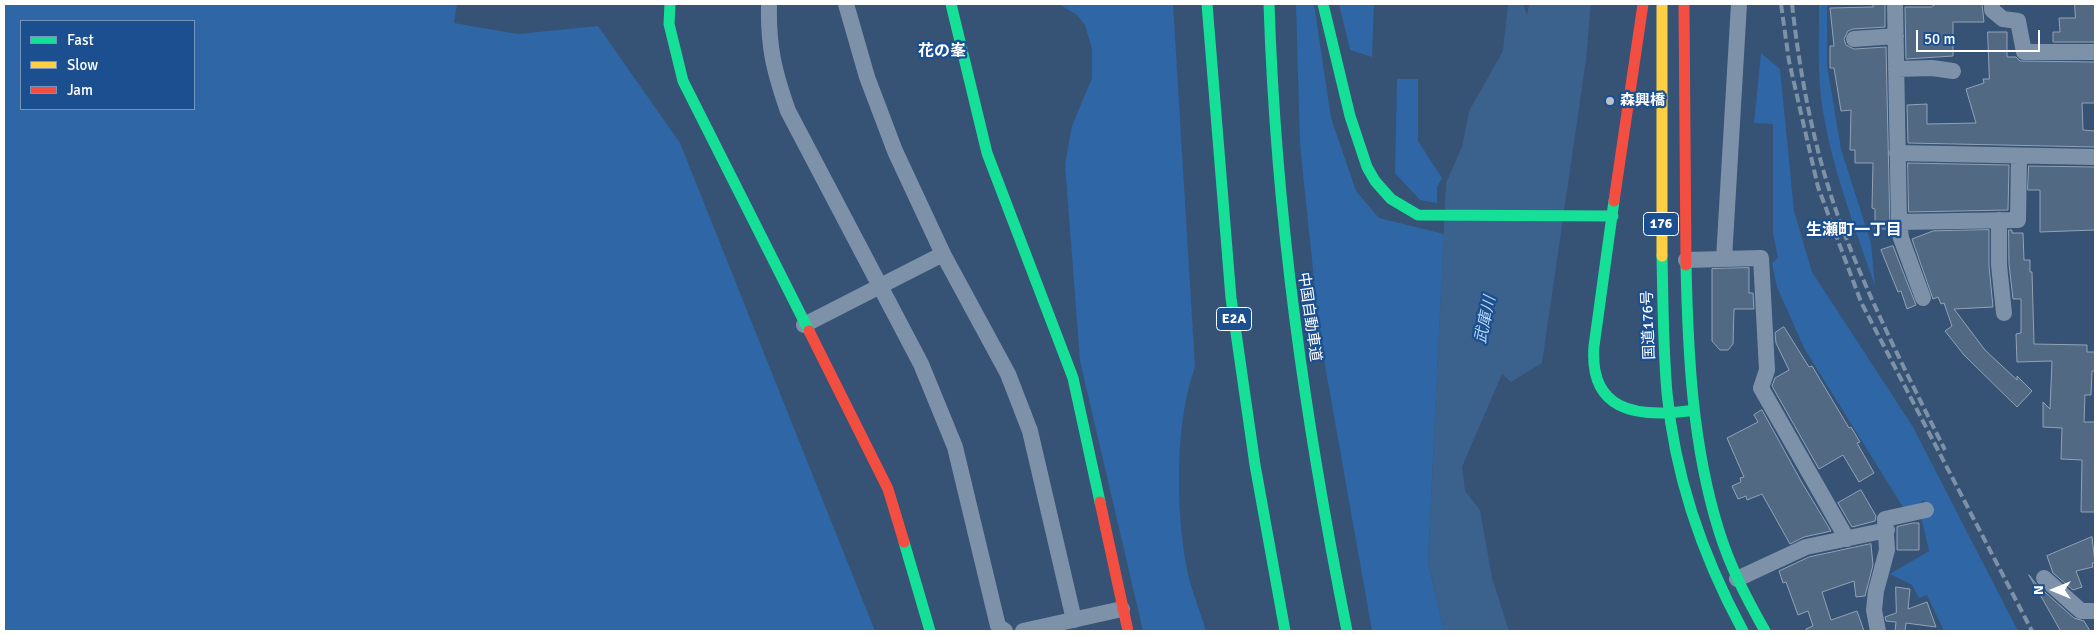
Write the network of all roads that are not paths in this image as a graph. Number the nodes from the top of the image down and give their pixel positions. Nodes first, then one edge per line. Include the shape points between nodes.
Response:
1 (670, 4) edge
2 (769, 4) edge
3 (846, 4) edge
4 (951, 4) edge
5 (1207, 4) edge
6 (1269, 4) edge
7 (1323, 4) edge
8 (1643, 4) edge
9 (1662, 4) edge
10 (1684, 4) edge
11 (1738, 4) edge
12 (1895, 4) edge
13 (1992, 4) edge
14 (1896, 36) junction
15 (1854, 39) dead end
16 (2095, 52) edge
17 (1896, 69) junction
18 (1953, 71) dead end
19 (1897, 153) junction
20 (2019, 156) junction
21 (2095, 157) edge
22 (1613, 216) junction
23 (1999, 220) junction
24 (1898, 222) junction
25 (943, 254) junction
26 (1724, 259) junction
27 (1686, 260) junction
28 (879, 286) junction
29 (1923, 298) dead end
30 (2004, 313) dead end
31 (804, 325) junction
32 (1695, 410) junction
33 (1670, 414) junction
34 (1926, 510) dead end
35 (1887, 530) junction
36 (1847, 539) junction
37 (2044, 578) dead end
38 (1737, 580) junction
39 (1122, 609) junction
40 (2095, 610) edge
41 (1074, 620) junction
42 (930, 631) edge
43 (1005, 631) edge
44 (1024, 631) edge
45 (1128, 631) edge
46 (1285, 631) edge
47 (1347, 631) edge
48 (1744, 631) edge
49 (1765, 631) edge
50 (1878, 631) edge

1 - 31 main road via 669,24 684,81
2 - 28 street via 768,31 773,70 788,111
3 - 25 street via 867,77 895,151
4 - 39 main road via 988,153 1072,378
5 - 46 main road, E2A via 1231,297 1265,532
6 - 47 main road, 中国自動車道 via 1278,183 1292,305 1308,422
7 - 22 main road via 1359,148 1370,173 1385,194 1404,210 1418,215
8 - 22 main road
9 - 33 main road, 国道176号 / 176 via 1662,238 1665,361
10 - 27 main road, 176
11 - 26 street
12 - 14 street
13 - 16 street via 1992,10 2003,19 2018,21 2024,52
14 - 15 street
14 - 17 street
17 - 18 street
17 - 19 street
19 - 20 street
19 - 24 street
20 - 21 street
20 - 23 street via 2018,220
22 - 33 main road via 1596,324 1594,366 1597,382 1610,401 1622,408 1640,414
23 - 24 street
23 - 30 street
24 - 29 street
25 - 28 street
25 - 41 street via 1008,374 1030,431
26 - 27 street
26 - 36 street via 1761,258 1767,370 1761,388
27 - 32 main road, 176 via 1689,354
28 - 31 street
28 - 43 street via 922,364 955,446 998,626
31 - 42 main road via 888,489
32 - 33 main road
32 - 38 main road, 176 via 1707,493
33 - 48 main road, 国道176号 / 176 via 1686,497 1706,560
34 - 35 street via 1885,519
35 - 36 street
35 - 50 street via 1887,550 1874,610
36 - 38 street via 1806,547
37 - 40 street via 2081,610
38 - 49 main road, 176
39 - 41 street
39 - 45 main road
41 - 44 street

